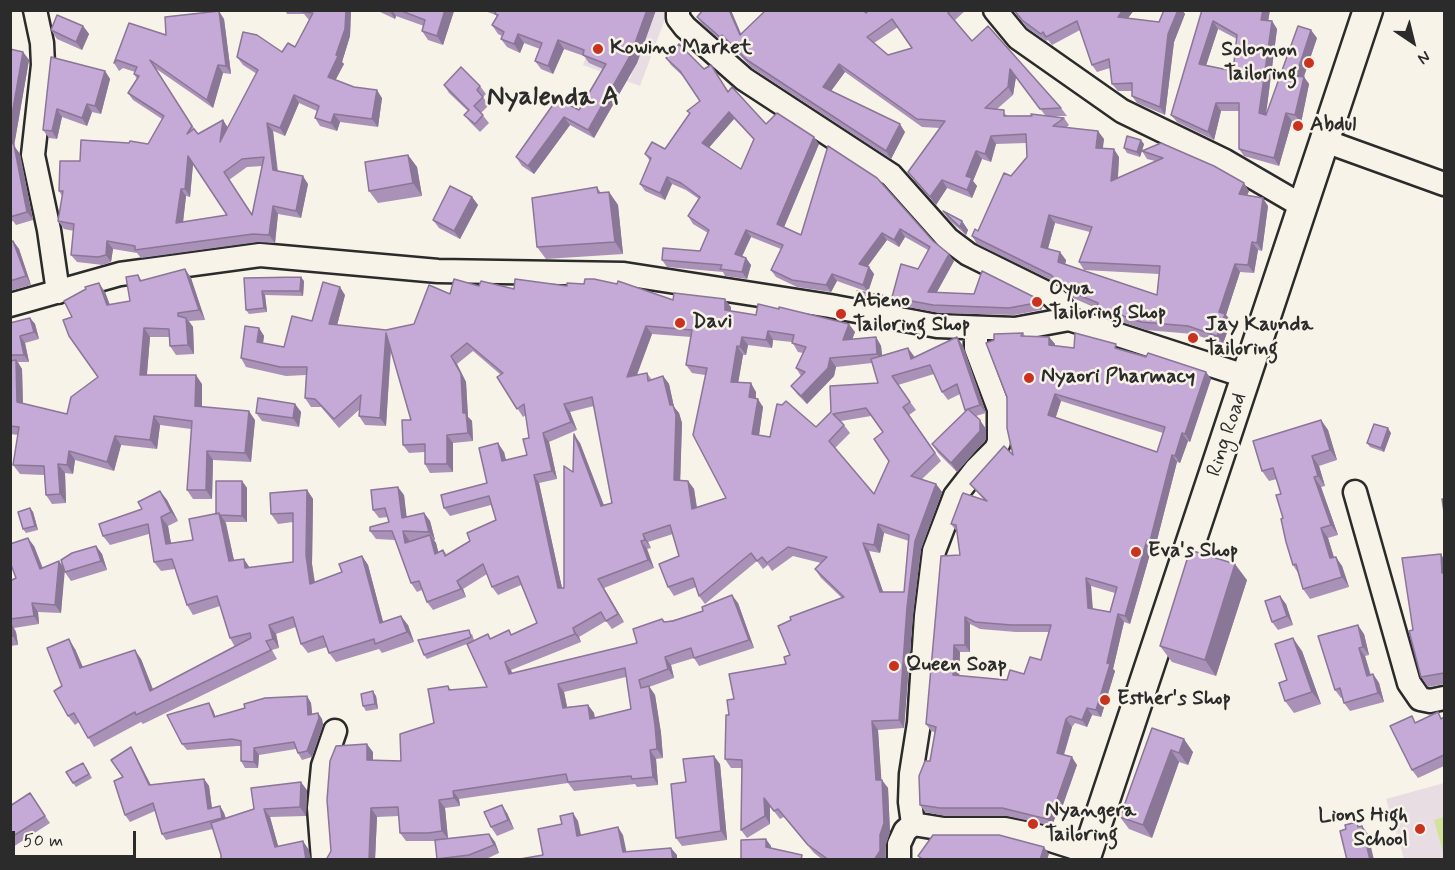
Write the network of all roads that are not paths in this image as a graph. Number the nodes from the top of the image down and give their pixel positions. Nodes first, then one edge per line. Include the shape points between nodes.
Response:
1 (35, 10) edge
2 (678, 10) edge
3 (995, 10) edge
4 (1368, 10) edge
5 (1326, 141) junction
6 (1444, 184) edge
7 (1304, 207) junction
8 (58, 292) junction
9 (10, 305) edge
10 (1069, 319) junction
11 (976, 329) junction
12 (1248, 377) junction
13 (1355, 492) dead end
14 (1444, 698) edge
15 (335, 731) dead end
16 (913, 824) junction
17 (1087, 856) edge
18 (323, 860) edge
19 (899, 860) edge

1 - 8 street via 43,65 33,155
2 - 10 street via 678,18 685,27 744,79 891,174 948,239 968,254 1051,295
3 - 7 street via 1018,38 1122,111 1225,161
4 - 5 main road, Ring Road
5 - 6 street
5 - 7 main road, Ring Road
7 - 12 main road, Ring Road
8 - 9 street
8 - 11 street via 120,274 261,255 438,271 624,274 916,323
10 - 11 street via 1036,326
10 - 12 street
11 - 16 street via 976,348 999,409 999,442 955,496 934,551 911,774
12 - 17 main road, Ring Road
13 - 14 street via 1409,683 1420,699
15 - 18 street via 323,766 319,808
16 - 17 street via 944,829 1005,829 1035,835
16 - 19 street via 899,844

